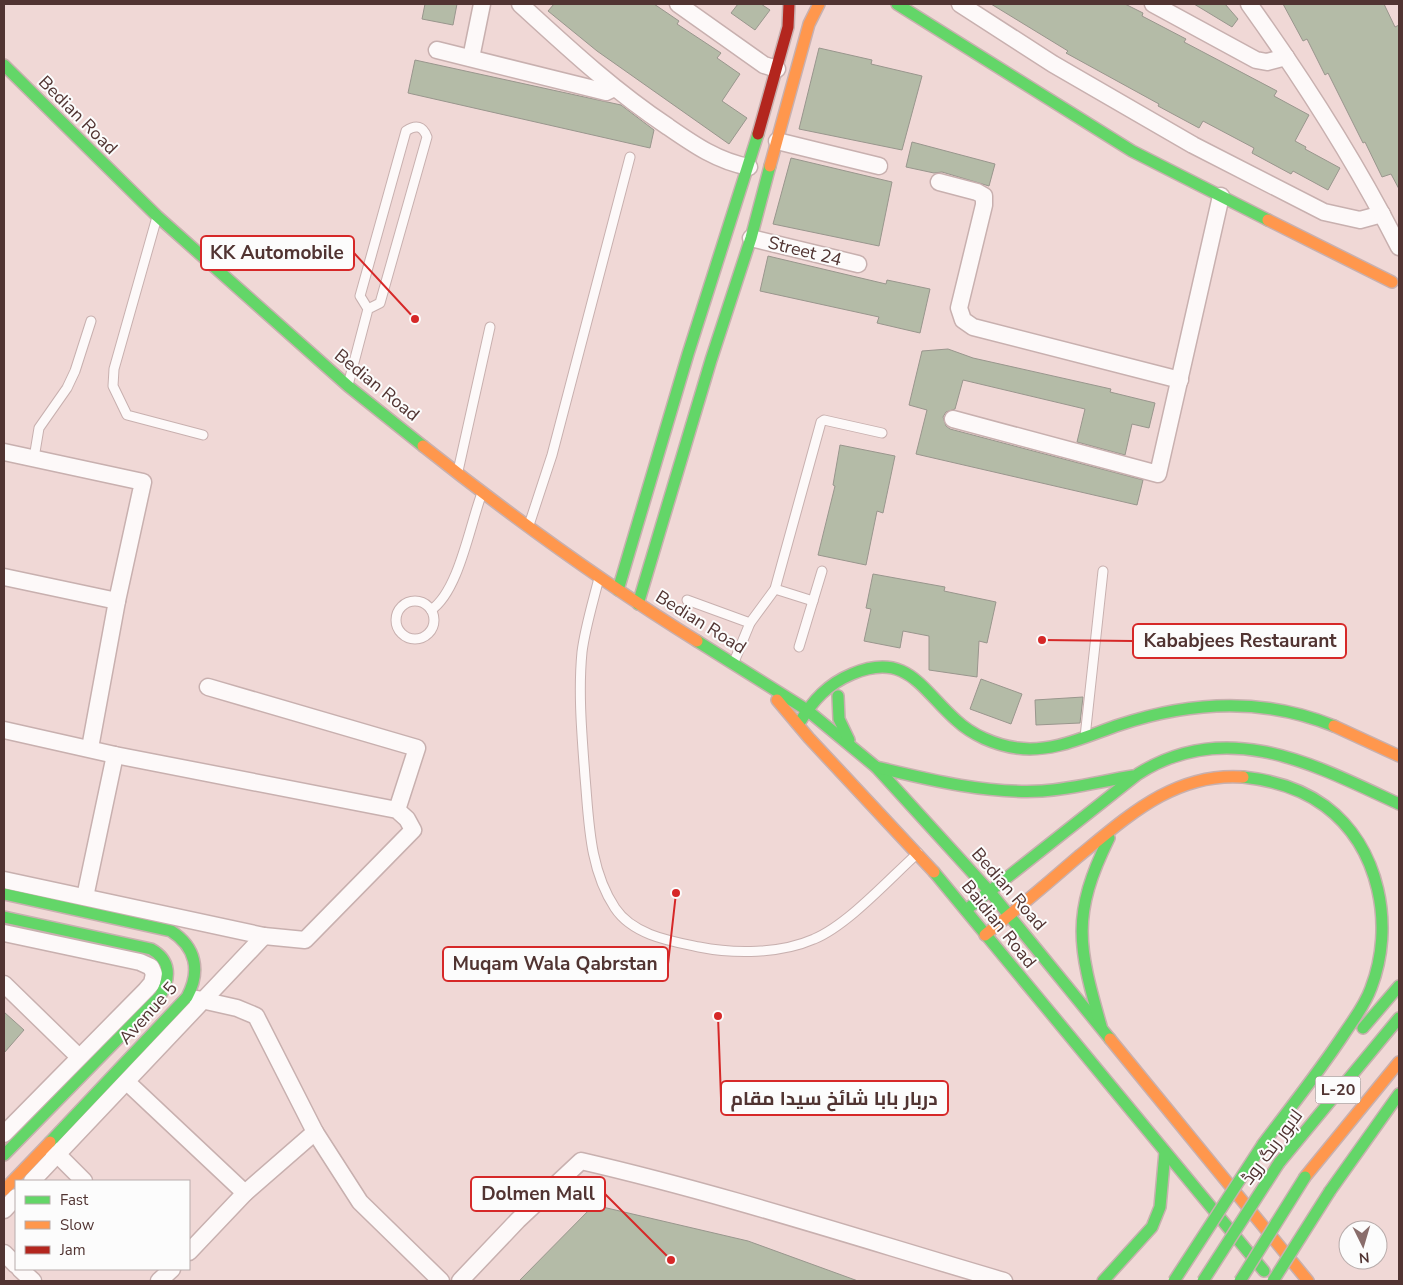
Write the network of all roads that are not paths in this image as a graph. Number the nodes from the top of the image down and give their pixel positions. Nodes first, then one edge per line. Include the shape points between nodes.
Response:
1 (482, 4) edge
2 (520, 4) edge
3 (678, 4) edge
4 (789, 4) edge
5 (819, 4) edge
6 (897, 4) edge
7 (918, 4) edge
8 (960, 4) edge
9 (1153, 4) edge
10 (1249, 4) edge
11 (784, 44) junction
12 (802, 49) junction
13 (437, 50) dead end
14 (1286, 57) junction
15 (471, 58) junction
16 (4, 65) edge
17 (777, 69) junction
18 (614, 88) junction
19 (1118, 128) dead end
20 (778, 141) junction
21 (1169, 156) dead end
22 (630, 157) dead end
23 (749, 166) junction
24 (879, 166) dead end
25 (939, 182) dead end
26 (1221, 196) junction
27 (1382, 214) junction
28 (157, 216) junction
29 (751, 238) junction
30 (1399, 247) edge
31 (734, 250) junction
32 (858, 264) dead end
33 (1394, 276) junction
34 (1398, 296) edge
35 (368, 309) junction
36 (91, 321) dead end
37 (490, 327) dead end
38 (688, 354) junction
39 (711, 360) junction
40 (1180, 380) junction
41 (348, 386) junction
42 (953, 419) dead end
43 (882, 434) dead end
44 (203, 435) dead end
45 (4, 452) edge
46 (34, 458) junction
47 (457, 473) junction
48 (482, 493) junction
49 (529, 525) junction
50 (822, 571) dead end
51 (1103, 571) dead end
52 (599, 576) junction
53 (4, 577) edge
54 (775, 589) junction
55 (618, 590) junction
56 (687, 600) dead end
57 (813, 600) junction
58 (117, 601) junction
59 (638, 604) junction
60 (431, 610) junction
61 (750, 623) junction
62 (799, 646) dead end
63 (734, 662) junction
64 (854, 674) junction
65 (760, 680) junction
66 (208, 687) dead end
67 (838, 696) junction
68 (806, 710) junction
69 (820, 720) junction
70 (798, 725) junction
71 (4, 730) edge
72 (809, 738) junction
73 (1084, 739) junction
74 (90, 748) junction
75 (855, 748) junction
76 (115, 755) junction
77 (1399, 756) edge
78 (876, 767) junction
79 (1134, 775) junction
80 (1399, 804) edge
81 (397, 810) junction
82 (1114, 828) junction
83 (918, 853) junction
84 (4, 880) edge
85 (990, 892) junction
86 (4, 894) edge
87 (85, 898) junction
88 (966, 910) junction
89 (1009, 915) junction
90 (4, 917) edge
91 (166, 922) junction
92 (4, 933) edge
93 (985, 935) junction
94 (264, 936) junction
95 (4, 984) edge
96 (1399, 986) edge
97 (162, 993) junction
98 (187, 997) junction
99 (205, 1001) junction
100 (1399, 1018) edge
101 (1101, 1026) junction
102 (79, 1057) junction
103 (1399, 1062) edge
104 (1316, 1075) junction
105 (128, 1082) junction
106 (1399, 1094) edge
107 (315, 1132) junction
108 (4, 1134) edge
109 (52, 1150) junction
110 (1165, 1152) junction
111 (4, 1155) edge
112 (16, 1180) edge
113 (33, 1180) edge
114 (83, 1180) edge
115 (15, 1181) edge
116 (4, 1190) edge
117 (245, 1193) junction
118 (15, 1198) edge
119 (4, 1210) edge
120 (190, 1251) edge
121 (4, 1253) edge
122 (15, 1264) edge
123 (21, 1270) edge
124 (171, 1270) edge
125 (978, 1277) edge
126 (34, 1281) edge
127 (159, 1281) edge
128 (442, 1281) edge
129 (460, 1281) edge
130 (1004, 1281) edge
131 (1102, 1281) edge
132 (1174, 1281) edge
133 (1203, 1281) edge
134 (1240, 1281) edge
135 (1273, 1281) edge
136 (1308, 1281) edge

1 - 15 street
2 - 18 street
3 - 17 street via 764,65
4 - 11 main road
5 - 12 main road
6 - 26 main road via 1093,128
7 - 19 main road via 1076,105
8 - 27 street via 1052,64 1193,145 1291,196 1342,218 1360,220
9 - 14 street via 1256,60 1267,62
10 - 14 street
11 - 12 main road
11 - 17 main road
12 - 20 main road
13 - 15 street
14 - 27 street
15 - 18 street via 606,92
16 - 28 main road, Bedian Road
17 - 23 main road
18 - 23 street via 688,141 716,157
20 - 24 street
20 - 29 main road
21 - 33 main road
22 - 49 lane via 552,455
23 - 31 main road
25 - 40 street via 984,196 959,308 962,320 973,327
26 - 33 main road
26 - 40 street
27 - 30 street
28 - 41 main road, Bedian Road
28 - 44 lane via 114,369 113,386 128,415
29 - 31 main road
29 - 32 street, Street 24
31 - 38 main road
31 - 39 main road
33 - 34 main road via 1393,290
35 - 35 lane via 380,303 428,136 419,126 412,126 406,131 360,296
35 - 41 lane
36 - 46 lane via 67,388 39,428
37 - 47 lane
38 - 39 main road
38 - 55 main road
39 - 59 main road
40 - 42 street via 1158,474
41 - 47 main road, Bedian Road
43 - 54 lane via 824,420 821,422
45 - 46 street
46 - 58 street via 143,482
47 - 48 main road, Bedian Road
48 - 49 main road, Bedian Road
48 - 60 lane via 466,548 445,594
49 - 52 main road, Bedian Road
50 - 57 lane
51 - 73 lane
52 - 55 main road, Bedian Road
52 - 83 lane via 582,652 589,830 604,884 615,908 627,921 644,932 706,948 735,952 781,948 814,939 850,916
53 - 58 street
54 - 57 lane
54 - 61 lane
55 - 59 main road, Bedian Road
56 - 61 lane
57 - 62 lane
58 - 74 street
59 - 63 main road, Bedian Road
60 - 60 lane via 434,619 427,635 419,639 402,634 396,617 407,603 416,601
61 - 63 lane
63 - 65 main road, Bedian Road
64 - 67 main road
64 - 68 main road via 830,685
64 - 73 main road via 879,666 907,672 920,679 957,720 987,740 1006,747 1040,748
65 - 68 main road, Bedian Road
65 - 70 main road, Baidian Road
66 - 81 street via 417,748
67 - 69 main road
67 - 75 main road via 838,718
68 - 69 main road, Bedian Road
68 - 70 main road
69 - 72 main road
69 - 75 main road, Bedian Road
70 - 72 main road, Baidian Road
71 - 74 street
72 - 83 main road, Baidian Road
73 - 77 main road via 1126,722 1169,710 1226,702 1291,710
74 - 76 street
75 - 78 main road, Bedian Road
76 - 81 street
76 - 87 street
78 - 79 main road via 967,788 1017,793 1074,788
78 - 85 main road, Bedian Road
79 - 80 main road via 1170,757 1193,750 1261,749 1318,767
79 - 85 main road via 1126,785
81 - 94 street via 413,830 306,940
82 - 89 main road
82 - 101 main road via 1085,889 1079,931 1084,965
82 - 104 main road via 1158,796 1179,786 1225,776 1282,783 1330,809 1346,826 1362,846 1380,890 1384,911 1380,955 1365,1003
83 - 88 main road, Baidian Road
84 - 87 street
85 - 88 main road
85 - 89 main road, Bedian Road
86 - 91 main road, Avenue 5
87 - 91 street
88 - 93 main road, Baidian Road
89 - 93 main road
89 - 101 main road, Bedian Road
90 - 97 main road, Avenue 5 via 156,951 169,970 167,986
91 - 94 street
91 - 98 main road, Avenue 5 via 195,958 196,979
92 - 102 street via 151,967 154,974 152,983
93 - 110 main road, Baidian Road
94 - 99 street
95 - 102 street
96 - 104 main road
97 - 98 street
97 - 111 main road, Avenue 5
98 - 99 street
98 - 109 main road, Avenue 5
99 - 105 street
99 - 107 street via 256,1016
100 - 133 main road, لاہور رنگ روڈ / L-20, bridge via 1279,1163
101 - 136 main road, Bedian Road
102 - 108 street
103 - 134 main road, L-20, bridge via 1306,1177
104 - 132 main road, bridge via 1263,1144
105 - 109 street
105 - 117 street
106 - 135 main road, bridge via 1330,1191
107 - 117 street
107 - 128 street via 360,1202
109 - 112 main road, Avenue 5
109 - 113 street
109 - 114 street
110 - 131 main road via 1160,1207 1152,1227
110 - 135 main road, Baidian Road
115 - 116 main road, Avenue 5
117 - 120 street
118 - 119 street
121 - 122 street
123 - 126 street
124 - 127 street
125 - 129 street via 894,1247 654,1178 581,1161
125 - 130 street

